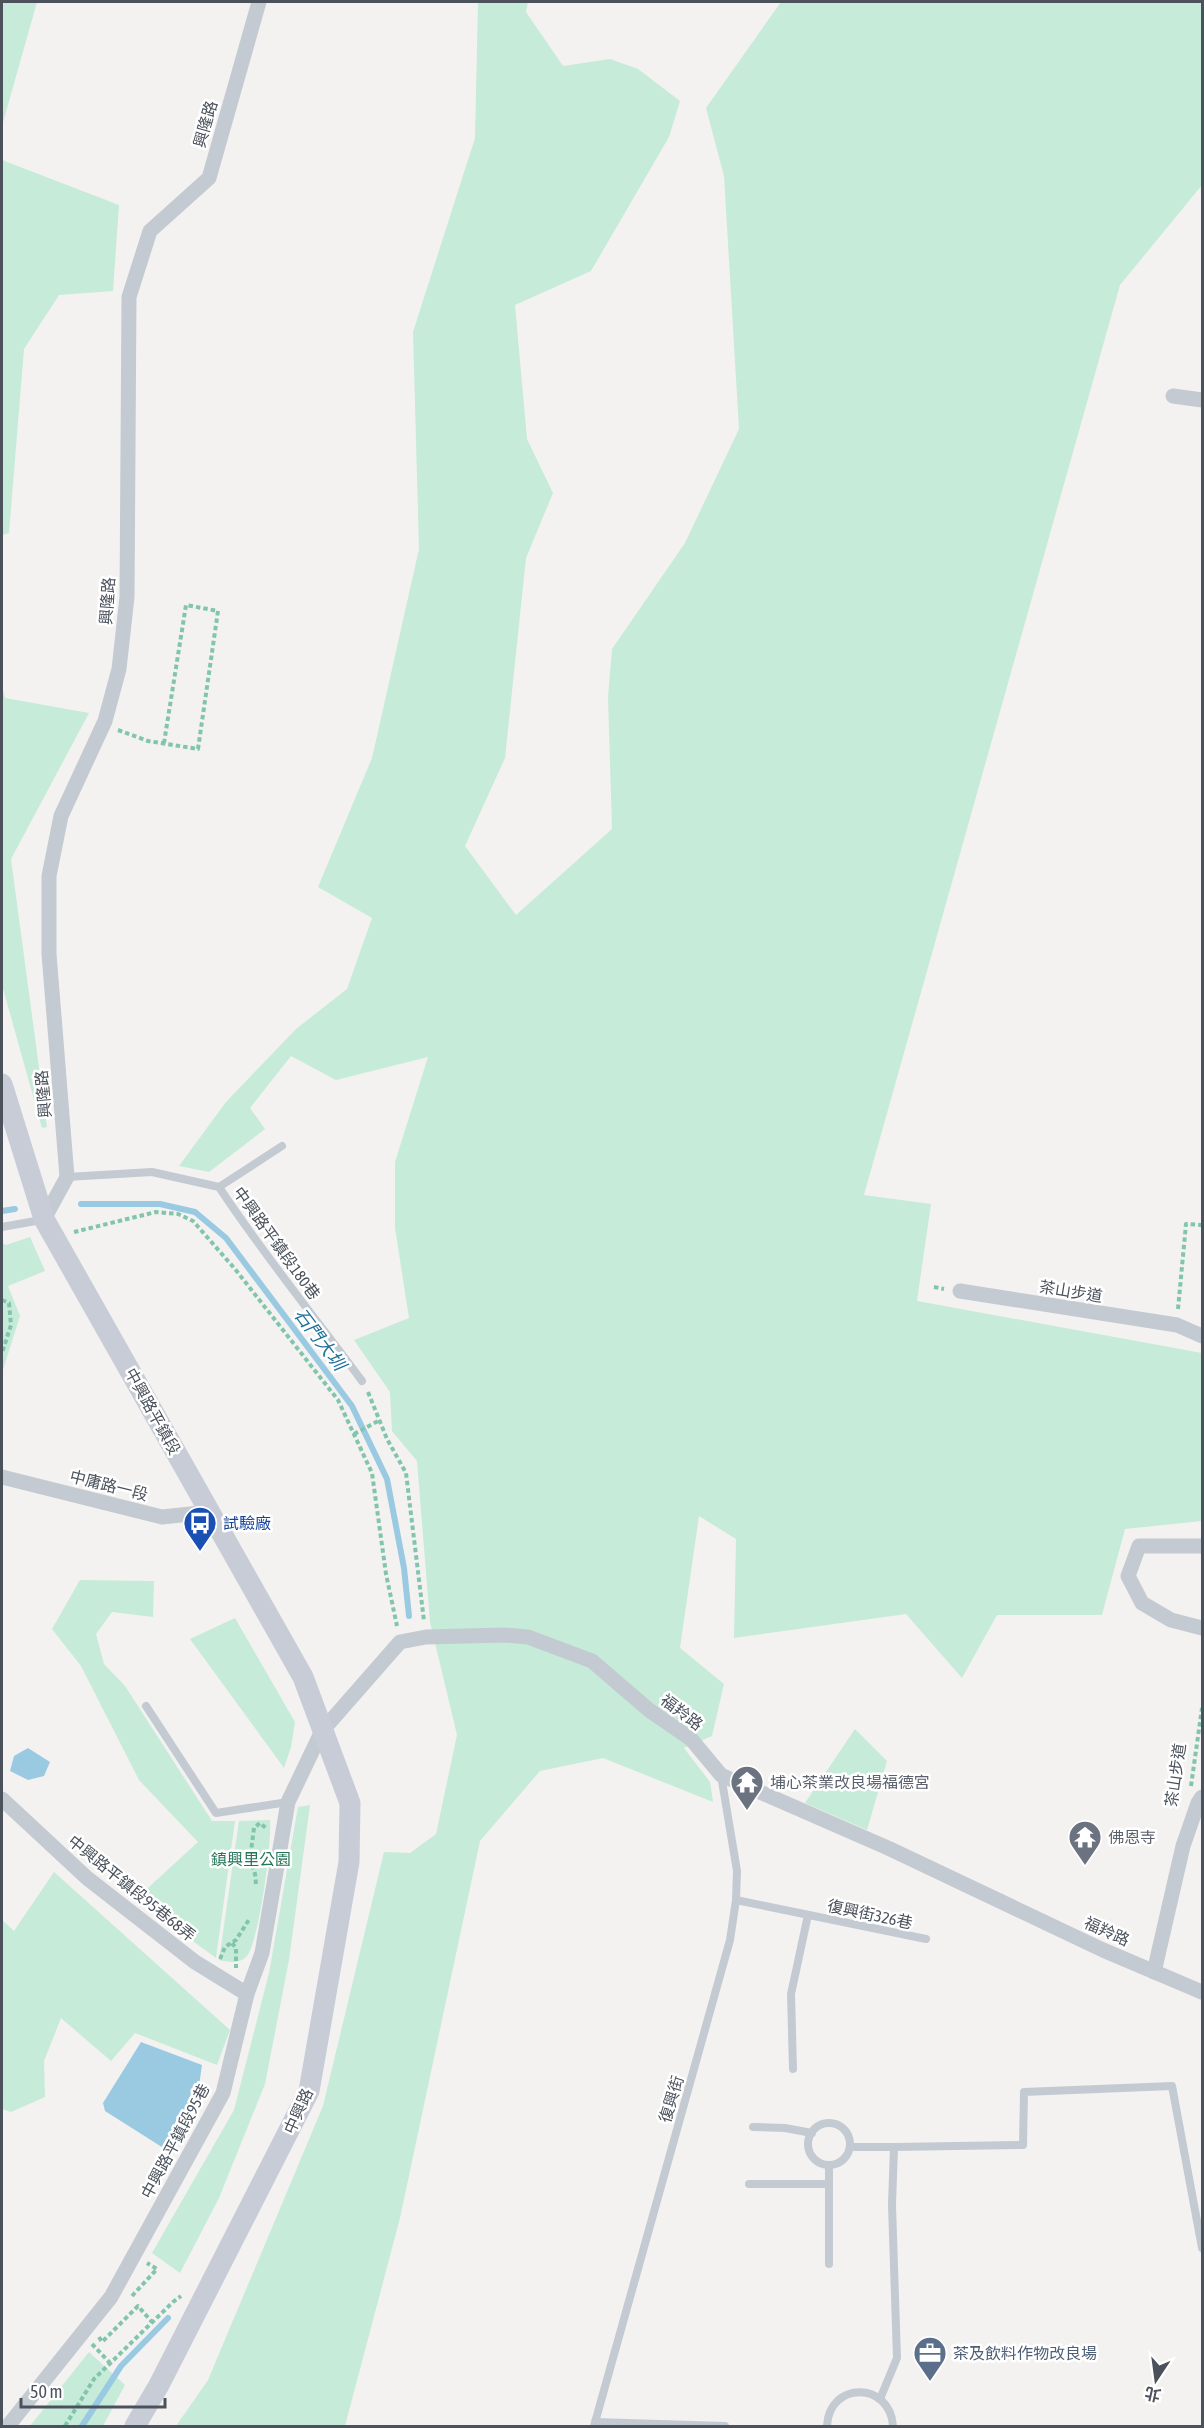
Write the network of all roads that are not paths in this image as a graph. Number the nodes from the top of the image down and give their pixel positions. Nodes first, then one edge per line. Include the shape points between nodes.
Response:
1 (259, 2) edge
2 (1173, 396) dead end
3 (1203, 399) edge
4 (2, 1084) edge
5 (282, 1146) dead end
6 (68, 1177) junction
7 (219, 1187) junction
8 (2, 1227) edge
9 (50, 1228) junction
10 (960, 1291) dead end
11 (1203, 1336) edge
12 (362, 1380) road end
13 (2, 1477) edge
14 (209, 1512) junction
15 (1203, 1546) edge
16 (1203, 1628) edge
17 (146, 1706) dead end
18 (322, 1731) junction
19 (721, 1775) junction
20 (1196, 1795) edge
21 (2, 1799) edge
22 (288, 1802) junction
23 (736, 1900) junction
24 (808, 1915) junction
25 (926, 1939) dead end
26 (1155, 1971) junction
27 (242, 1991) junction
28 (1203, 1992) edge
29 (793, 2069) dead end
30 (753, 2127) dead end
31 (812, 2133) junction
32 (850, 2147) junction
33 (894, 2147) junction
34 (829, 2165) junction
35 (749, 2184) dead end
36 (828, 2184) junction
37 (1203, 2248) edge
38 (829, 2264) dead end
39 (880, 2399) junction
40 (594, 2424) edge
41 (8, 2427) edge
42 (135, 2427) edge
43 (725, 2427) edge
44 (826, 2427) edge
45 (893, 2427) edge

1 - 6 street, 興隆路 via 209,178 150,231 129,297 127,597 119,669 105,721 61,816 49,876 49,954
2 - 3 street
4 - 9 street, 中興路平鎮段
5 - 7 lane
6 - 7 lane, 中興路平鎮段180巷 via 153,1172
6 - 9 street
7 - 12 lane, 中興路平鎮段180巷
8 - 9 lane
9 - 14 street, 中興路平鎮段
10 - 11 street, 茶山步道 via 1177,1325
13 - 14 street, 中庸路一段 via 162,1516
14 - 18 street, 中興路平鎮段 via 303,1677
15 - 16 street via 1139,1546 1128,1576 1142,1603 1171,1620
17 - 22 lane via 216,1814
18 - 19 street, 福羚路 via 400,1642 426,1637 528,1637 592,1661 649,1710 691,1739
18 - 22 street, 中興路平鎮段95巷
18 - 42 street, 中興路 via 350,1803 350,1862 309,2091
19 - 23 lane, 復興街 via 737,1871
19 - 26 street, 福羚路
20 - 26 street, 茶山步道 via 1198,1803 1183,1846
21 - 27 street, 中興路平鎮段95巷68弄 via 87,1878 209,1971
22 - 27 street, 中興路平鎮段95巷 via 262,1953
23 - 24 lane, 復興街326巷
23 - 40 lane, 復興街 via 730,1940 707,2027
24 - 25 lane, 復興街326巷
24 - 29 lane, 復興街326巷 via 791,1994
26 - 28 street, 福羚路
27 - 41 street, 中興路平鎮段95巷 via 223,2093 111,2297
30 - 31 lane
31 - 32 lane via 823,2125 836,2125 847,2134
31 - 34 lane via 810,2153
32 - 33 lane
32 - 34 lane via 844,2159
33 - 37 lane via 1023,2145 1024,2092 1172,2086
33 - 39 lane via 897,2358
34 - 36 lane
35 - 36 lane
36 - 38 lane
39 - 44 lane via 859,2392 848,2394 831,2408
39 - 45 lane via 888,2408
40 - 43 lane

